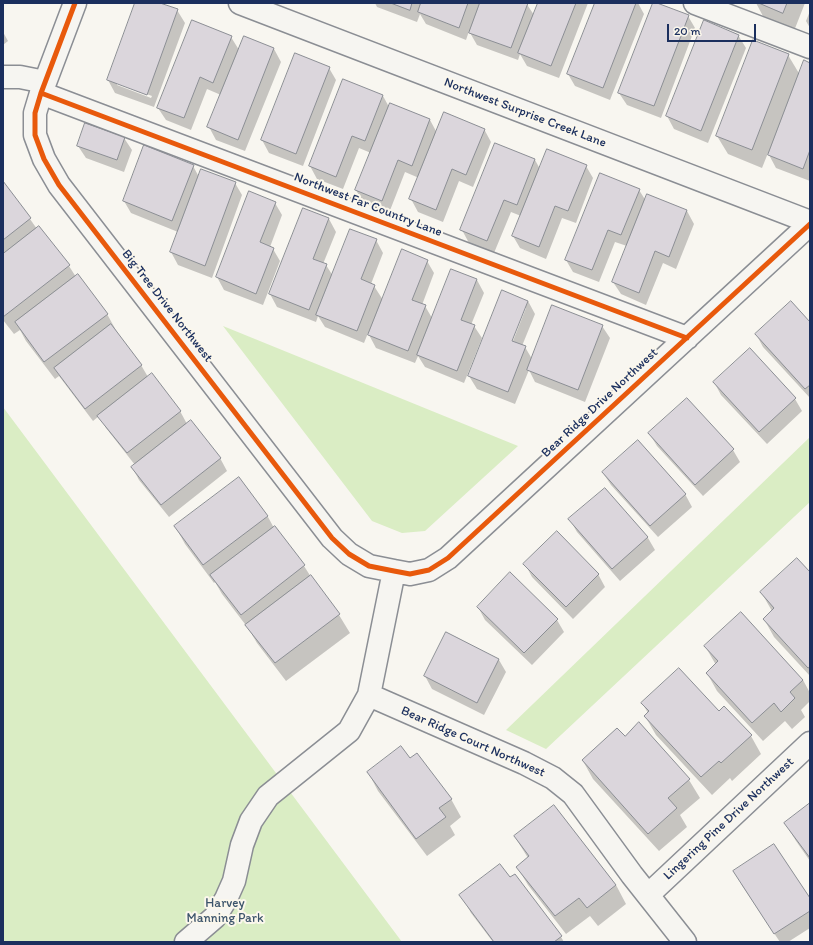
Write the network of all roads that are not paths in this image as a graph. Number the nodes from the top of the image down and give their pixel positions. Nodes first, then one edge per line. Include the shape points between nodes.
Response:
1 (75, 3) edge
2 (240, 3) edge
3 (695, 3) edge
4 (810, 48) edge
5 (3, 77) edge
6 (43, 88) junction
7 (810, 223) edge
8 (687, 338) junction
9 (394, 572) junction
10 (369, 695) junction
11 (810, 743) edge
12 (648, 895) junction
13 (186, 942) edge
14 (685, 942) edge

1 - 6 street, Big Tree Drive Northwest
2 - 7 street, Northwest Surprise Creek Lane
3 - 4 street
5 - 6 street, Northwest Far Country Lane via 20,77
6 - 8 street, Northwest Far Country Lane
6 - 9 street, Big Tree Drive Northwest via 35,113 35,134 44,159 59,185 332,538 349,554 369,566
7 - 8 street, Bear Ridge Drive Northwest
8 - 9 street, Bear Ridge Drive Northwest via 448,558 429,570 410,574
9 - 10 street
10 - 12 street, Bear Ridge Court Northwest via 524,763 552,778 573,794
10 - 13 street via 349,730 268,796 251,821 242,845 234,881 226,899 215,917
11 - 12 street, Lingering Pine Drive Northwest
12 - 14 street, Bear Ridge Court Northwest

